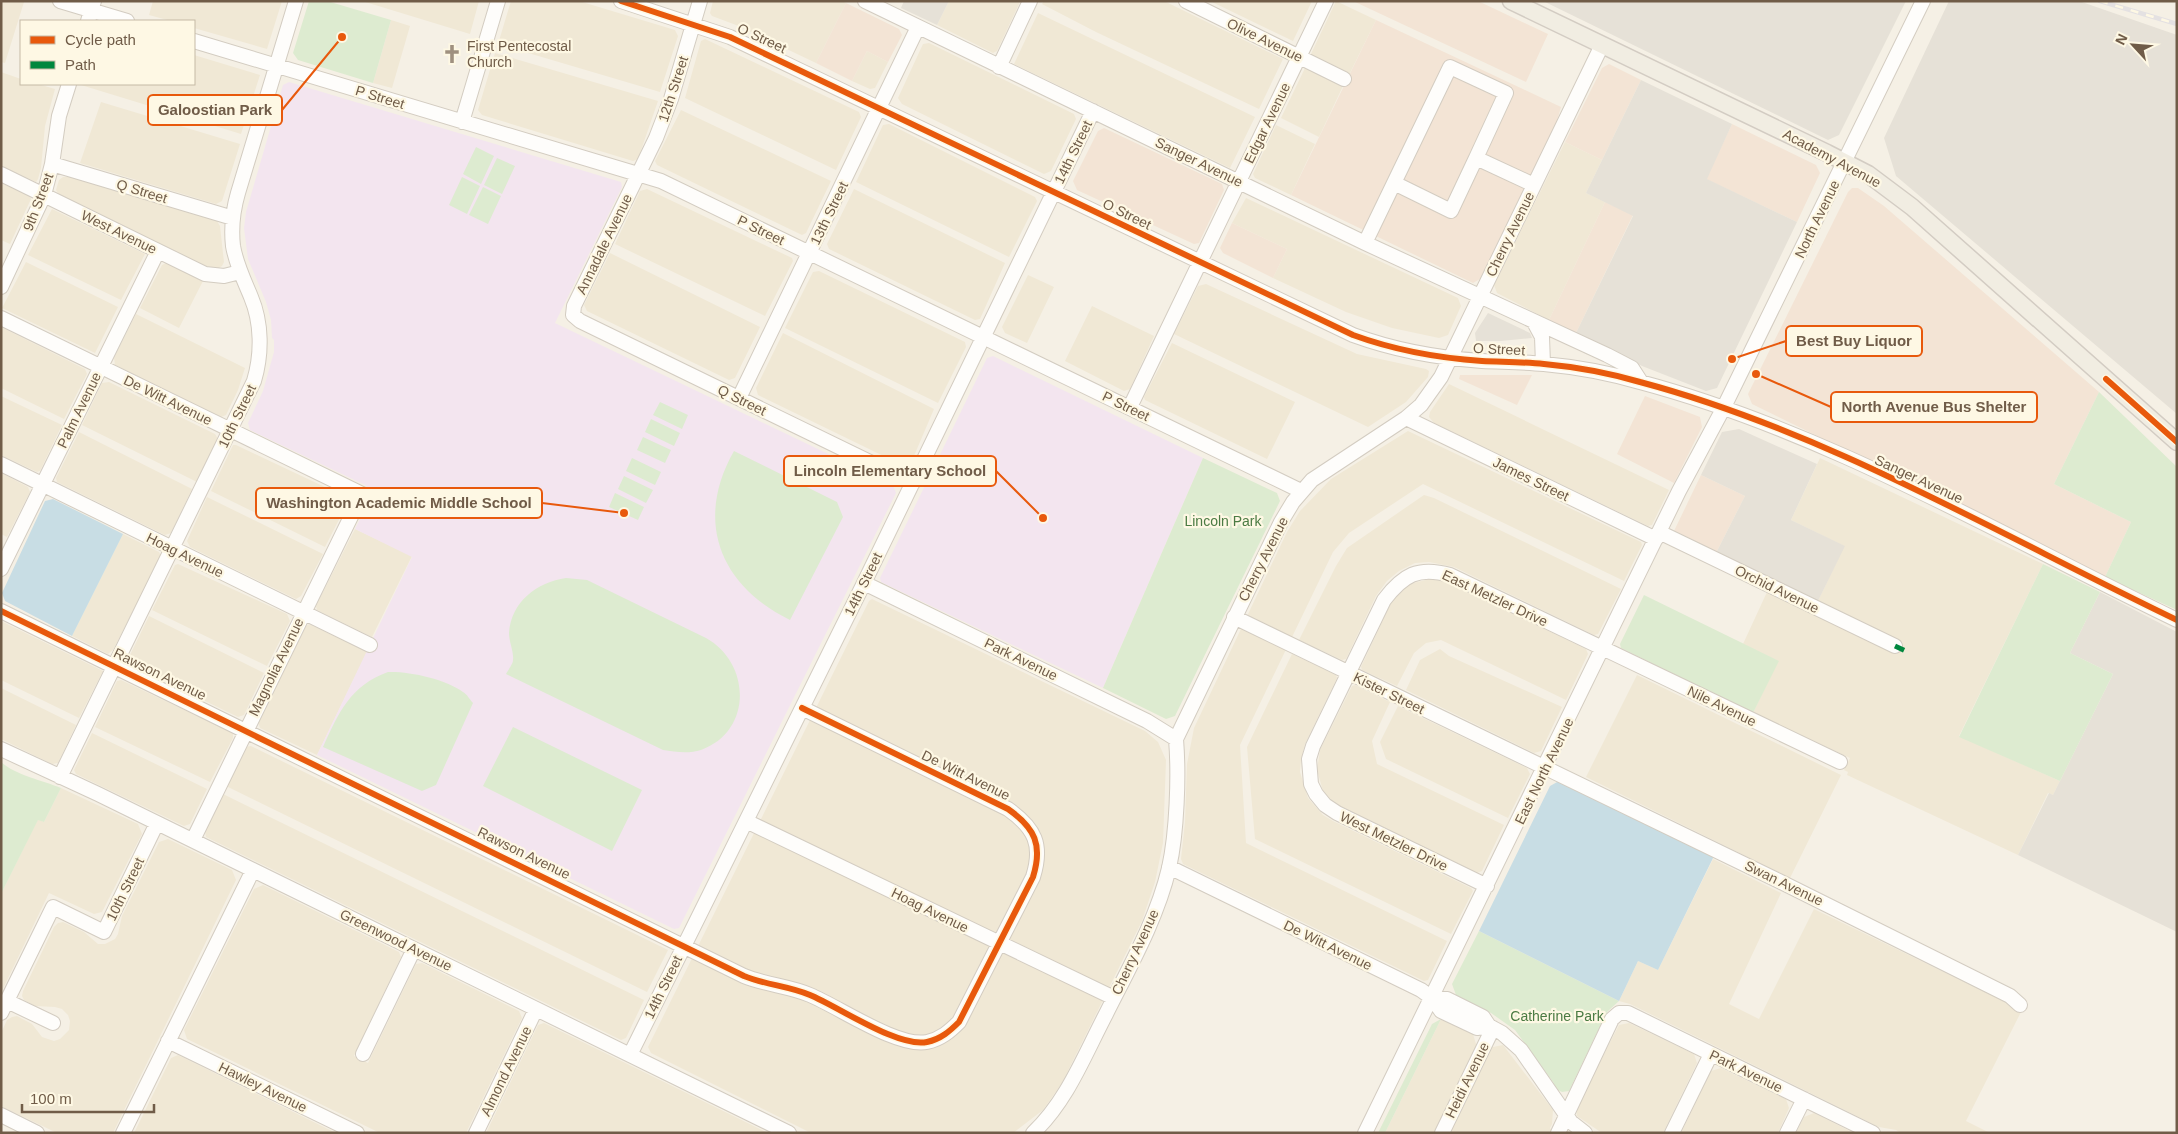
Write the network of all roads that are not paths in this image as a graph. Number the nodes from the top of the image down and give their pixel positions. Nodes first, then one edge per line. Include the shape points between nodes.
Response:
1 (60, 1) edge
2 (296, 1) edge
3 (498, 1) edge
4 (621, 1) edge
5 (700, 1) edge
6 (865, 1) edge
7 (1030, 1) edge
8 (1186, 1) edge
9 (1326, 1) edge
10 (1511, 1) edge
11 (1923, 1) edge
12 (91, 11) edge
13 (123, 20) edge
14 (693, 23) junction
15 (918, 28) junction
16 (195, 41) edge
17 (1602, 45) junction
18 (1299, 56) junction
19 (277, 66) junction
20 (999, 67) junction
21 (1344, 79) dead end
22 (69, 85) edge
23 (880, 108) junction
24 (1092, 111) junction
25 (462, 122) junction
26 (1476, 158) junction
27 (1845, 162) junction
28 (52, 164) junction
29 (1, 174) edge
30 (639, 174) junction
31 (1239, 182) junction
32 (1394, 184) junction
33 (1534, 185) junction
34 (1053, 192) junction
35 (44, 195) junction
36 (232, 218) junction
37 (1365, 243) junction
38 (158, 251) junction
39 (810, 253) junction
40 (1200, 264) junction
41 (240, 272) junction
42 (1, 287) edge
43 (1480, 297) junction
44 (573, 315) joint
45 (1, 318) edge
46 (1534, 322) junction
47 (984, 336) junction
48 (1450, 358) junction
49 (1543, 364) junction
50 (101, 367) junction
51 (1641, 382) junction
52 (739, 398) junction
53 (1130, 408) junction
54 (1724, 409) junction
55 (1406, 418) junction
56 (230, 430) junction
57 (2177, 442) edge
58 (1, 464) edge
59 (913, 483) junction
60 (42, 485) junction
61 (1301, 491) junction
62 (362, 494) joint
63 (1658, 536) junction
64 (172, 550) junction
65 (1, 569) edge
66 (864, 583) junction
67 (1, 610) edge
68 (303, 612) junction
69 (1234, 617) junction
70 (2177, 620) edge
71 (370, 645) dead end
72 (1895, 646) dead end
73 (1603, 649) junction
74 (115, 666) junction
75 (1349, 673) junction
76 (802, 708) junction
77 (246, 730) junction
78 (1176, 739) junction
79 (1, 749) edge
80 (1840, 762) dead end
81 (1545, 767) junction
82 (60, 777) junction
83 (746, 821) junction
84 (157, 823) junction
85 (192, 840) junction
86 (1169, 867) junction
87 (253, 870) junction
88 (1487, 886) junction
89 (999, 943) junction
90 (684, 946) junction
91 (414, 949) junction
92 (1114, 998) junction
93 (1432, 998) junction
94 (2020, 1004) dead end
95 (4, 1007) edge
96 (536, 1009) junction
97 (53, 1023) dead end
98 (1491, 1027) junction
99 (168, 1041) junction
100 (363, 1054) dead end
101 (1711, 1054) junction
102 (630, 1055) junction
103 (1804, 1099) junction
104 (1, 1115) edge
105 (1567, 1115) junction
106 (33, 1132) edge
107 (123, 1133) edge
108 (357, 1133) edge
109 (476, 1133) edge
110 (789, 1133) edge
111 (1033, 1133) edge
112 (1365, 1133) edge
113 (1442, 1133) edge
114 (1558, 1133) edge
115 (1585, 1133) edge
116 (1672, 1133) edge
117 (1787, 1133) edge
118 (1873, 1133) edge

1 - 12 street
2 - 19 street, 10th Street
3 - 25 street
4 - 14 street, O Street
5 - 14 street, 12th Street
6 - 15 street, Sanger Avenue
7 - 20 street
8 - 18 street, Olive Avenue
9 - 18 street, Edgar Avenue
10 - 17 main road, Academy Avenue
11 - 27 street, North Avenue
12 - 13 street
14 - 23 street, O Street via 730,37
14 - 30 street, 12th Street via 666,113
15 - 20 street, Sanger Avenue
15 - 23 street, 13th Street
16 - 19 street, P Street
17 - 27 main road, Academy Avenue
17 - 33 street, Cherry Avenue
18 - 21 street, Olive Avenue
18 - 31 street, Edgar Avenue
19 - 25 street, P Street
19 - 36 street, 10th Street
20 - 24 street, Sanger Avenue
22 - 28 street, 9th Street via 56,128
23 - 34 street, O Street
23 - 39 street, 13th Street
24 - 31 street, Sanger Avenue
24 - 34 street, 14th Street
25 - 30 street, P Street
26 - 32 street via 1451,211
26 - 32 street via 1506,93 1450,67
26 - 33 street
27 - 54 street, North Avenue
27 - 57 main road, Academy Avenue via 1876,179 1907,202
28 - 35 street, 9th Street
28 - 36 street, Q Street
29 - 35 street, West Avenue
30 - 39 street, P Street via 661,181
30 - 44 street, Annadale Avenue via 574,306
31 - 37 street, Sanger Avenue
31 - 40 street, Edgar Avenue
32 - 37 street
33 - 43 street, Cherry Avenue
34 - 40 street, O Street
34 - 47 street, 14th Street
35 - 38 street, West Avenue
35 - 42 street, 9th Street
36 - 41 street, 10th Street via 233,246
37 - 43 street, Sanger Avenue
38 - 41 street, West Avenue via 205,274 215,276
38 - 50 street, Palm Avenue
39 - 47 street, P Street
39 - 52 street, 13th Street
40 - 48 street, O Street via 1353,335 1410,352
40 - 53 street, Edgar Avenue
41 - 56 street, 10th Street via 256,310 260,353 252,386
43 - 46 street, Sanger Avenue
43 - 48 street, Cherry Avenue
44 - 52 street, Q Street
45 - 50 street, De Witt Avenue
46 - 49 street via 1542,337
46 - 51 street, Sanger Avenue via 1632,368
47 - 53 street, P Street
47 - 59 street, 14th Street
48 - 49 street, O Street
48 - 55 street, Cherry Avenue via 1432,392
49 - 51 street, O Street
50 - 56 street, De Witt Avenue
50 - 60 street, Palm Avenue
51 - 54 street, Sanger Avenue
52 - 59 street, Q Street
53 - 61 street, P Street
54 - 63 street, East North Avenue
54 - 70 street, Sanger Avenue via 1762,421 1877,472
55 - 61 street, Cherry Avenue via 1324,471
55 - 63 street, James Street
56 - 62 street, De Witt Avenue
56 - 64 street, 10th Street
58 - 60 street, Hoag Avenue
59 - 66 street, 14th Street
60 - 64 street, Hoag Avenue
60 - 65 street, Palm Avenue
61 - 69 street, Cherry Avenue via 1281,522
62 - 68 street, Magnolia Avenue
63 - 72 street, Orchid Avenue
63 - 73 street, East North Avenue
64 - 68 street, Hoag Avenue
64 - 74 street, 10th Street
66 - 76 street, 14th Street
66 - 78 street, Park Avenue via 1147,721
67 - 74 street, Rawson Avenue
68 - 71 street, Hoag Avenue
68 - 77 street, Magnolia Avenue
69 - 75 street, Kister Street
69 - 78 street, Cherry Avenue
73 - 75 street, East Metzler Drive via 1450,575 1436,571 1420,572 1396,584 1384,600
73 - 80 street, Nile Avenue
73 - 81 street, East North Avenue
74 - 77 street, Rawson Avenue
74 - 82 street, 10th Street
75 - 81 street, Kister Street
75 - 88 street, West Metzler Drive via 1309,759 1310,778 1316,794 1337,813
76 - 83 street, 14th Street
76 - 89 street, De Witt Avenue via 1008,809 1030,827 1038,850 1037,864
77 - 85 street, Magnolia Avenue
77 - 90 street, Rawson Avenue
78 - 86 street, Cherry Avenue via 1178,762
79 - 82 street, Greenwood Avenue
81 - 88 street, East North Avenue
81 - 94 street, Swan Avenue
82 - 84 street, Greenwood Avenue
83 - 89 street, Hoag Avenue
83 - 90 street, 14th Street
84 - 85 street, Greenwood Avenue
84 - 95 street, 10th Street via 104,932 53,907
85 - 87 street, Greenwood Avenue
86 - 92 street, Cherry Avenue via 1156,908
86 - 93 street, De Witt Avenue
87 - 91 street, Greenwood Avenue
87 - 99 street
88 - 93 street, East North Avenue
89 - 90 street, Rawson Avenue via 959,1022 938,1039 917,1043 897,1038 805,993 744,976
89 - 92 street, Hoag Avenue
90 - 102 street, 14th Street
91 - 96 street, Greenwood Avenue
91 - 100 street
92 - 111 street, Cherry Avenue via 1058,1106
93 - 98 street, De Witt Avenue via 1441,1010 1477,1028
93 - 112 street, East North Avenue
95 - 97 street
96 - 102 street, Greenwood Avenue
96 - 109 street, Almond Avenue
98 - 105 street, De Witt Avenue via 1521,1050
98 - 113 street, Heidi Avenue
99 - 107 street
99 - 108 street, Hawley Avenue
101 - 103 street, Park Avenue
101 - 105 street, Park Avenue via 1628,1013 1619,1013 1612,1020
101 - 116 street
102 - 110 street, Greenwood Avenue
103 - 117 street
103 - 118 street, Park Avenue
104 - 106 street
105 - 114 street
105 - 115 street, De Witt Avenue

